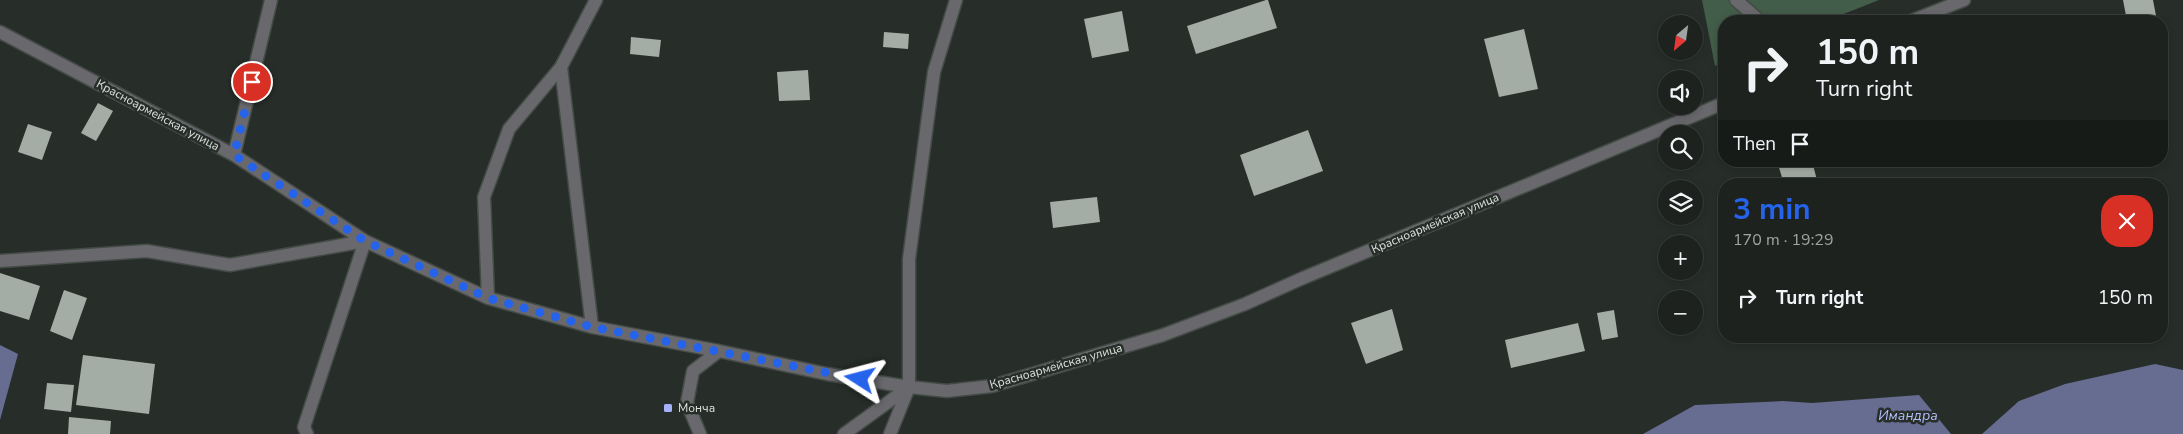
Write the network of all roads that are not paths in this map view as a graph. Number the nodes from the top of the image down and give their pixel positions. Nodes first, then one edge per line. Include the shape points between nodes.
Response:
1 (271, 0) edge
2 (596, 0) edge
3 (956, 0) edge
4 (1736, 0) edge
5 (1964, 0) edge
6 (1753, 15) edge
7 (1926, 15) edge
8 (0, 32) edge
9 (561, 67) junction
10 (1718, 105) edge
11 (234, 155) junction
12 (365, 241) junction
13 (0, 261) edge
14 (488, 298) junction
15 (592, 327) junction
16 (719, 351) junction
17 (909, 387) junction
18 (308, 434) edge
19 (700, 434) edge
20 (844, 434) edge
21 (890, 434) edge

1 - 11 street
2 - 9 street
3 - 17 street via 934,72 909,259
4 - 6 street
5 - 7 street
8 - 11 street, Красноармейская улица
9 - 14 street via 509,129 484,197
9 - 15 street
10 - 17 street, Красноармейская улица via 1245,304 1163,335 992,386 947,390
11 - 12 street, Красноармейская улица
12 - 13 street via 230,265 147,251
12 - 14 street, Красноармейская улица
12 - 18 street via 304,427
14 - 15 street, Красноармейская улица
15 - 16 street, Красноармейская улица
16 - 17 street, Красноармейская улица
16 - 19 street via 693,371 687,404
17 - 20 street
17 - 21 street

